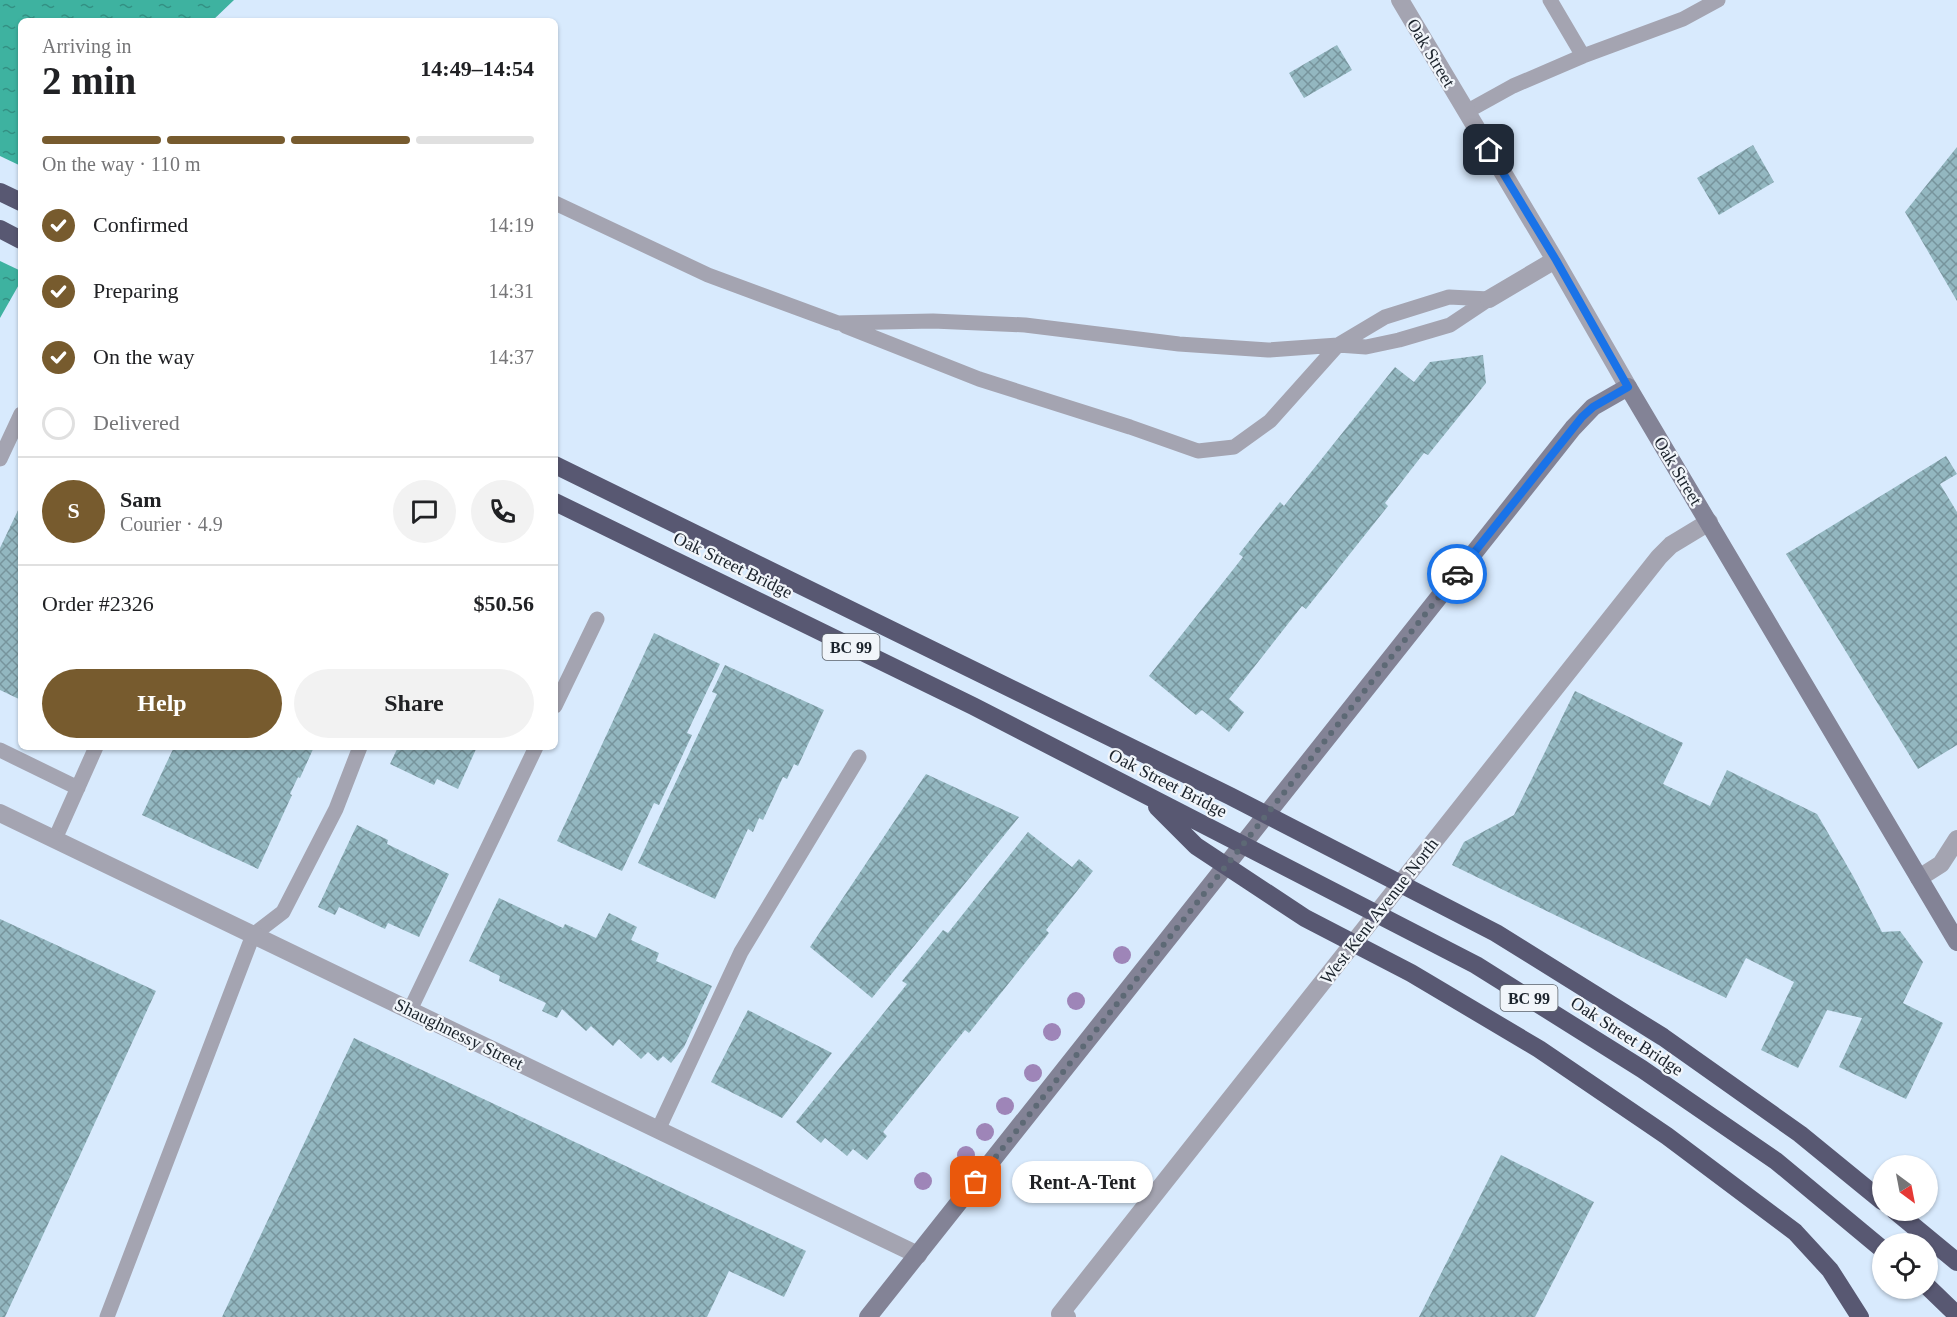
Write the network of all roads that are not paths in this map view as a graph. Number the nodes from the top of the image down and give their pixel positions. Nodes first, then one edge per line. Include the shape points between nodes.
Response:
1 (1400, 0) edge
2 (1550, 0) edge
3 (1718, 0) edge
4 (1583, 56) junction
5 (1466, 112) junction
6 (0, 192) edge
7 (18, 201) edge
8 (558, 204) edge
9 (0, 230) edge
10 (18, 239) edge
11 (1556, 260) junction
12 (1489, 299) junction
13 (838, 323) junction
14 (1338, 345) junction
15 (1628, 387) junction
16 (18, 420) edge
17 (0, 459) edge
18 (558, 466) edge
19 (558, 503) edge
20 (1709, 522) junction
21 (597, 619) dead end
22 (558, 700) edge
23 (0, 750) edge
24 (95, 750) edge
25 (359, 750) edge
26 (535, 750) edge
27 (859, 757) dead end
28 (78, 788) junction
29 (1145, 795) junction
30 (0, 813) edge
31 (55, 839) junction
32 (1957, 839) edge
33 (1918, 878) junction
34 (254, 935) junction
35 (1957, 942) edge
36 (410, 1010) junction
37 (658, 1130) junction
38 (1872, 1193) edge
39 (1907, 1221) edge
40 (1872, 1241) edge
41 (918, 1255) junction
42 (1957, 1262) edge
43 (1938, 1297) edge
44 (1063, 1315) edge
45 (1957, 1316) edge
46 (107, 1317) edge
47 (868, 1317) edge
48 (1860, 1317) edge

1 - 5 street, Oak Street
2 - 4 lane
3 - 4 lane via 1683,20
4 - 5 lane
5 - 11 street, Oak Street
6 - 7 highway
8 - 13 lane via 708,274
9 - 10 highway
11 - 12 street
11 - 15 street, Oak Street
12 - 14 lane via 1449,297 1385,317
12 - 14 lane via 1450,325 1366,347
13 - 14 lane via 933,321 1025,326 1268,350
13 - 14 lane via 979,379 1198,451 1234,447 1270,421
15 - 20 street, Oak Street
15 - 41 street via 1593,407 1573,428
16 - 17 lane
18 - 38 highway, Oak Street Bridge / BC 99 via 1230,796 1496,933 1663,1037 1800,1134
19 - 29 highway, Oak Street Bridge / BC 99 via 973,706
20 - 33 street, Oak Street
20 - 44 street, West Kent Avenue North via 1659,557
21 - 22 lane
23 - 28 lane
24 - 28 lane
25 - 34 lane via 336,809 283,912
26 - 36 lane
27 - 37 lane via 741,952
28 - 31 lane
29 - 40 highway, Oak Street Bridge / BC 99 via 1476,965 1776,1161
29 - 48 highway via 1196,846 1285,905 1539,1049 1667,1136 1795,1232 1830,1270
30 - 31 street, Shaughnessy Street
31 - 34 street, Shaughnessy Street
32 - 33 street via 1941,864
33 - 35 street, Oak Street
34 - 36 street, Shaughnessy Street
34 - 46 lane
36 - 37 street, Shaughnessy Street
37 - 41 street, Shaughnessy Street
39 - 42 highway
41 - 47 street
43 - 45 highway

